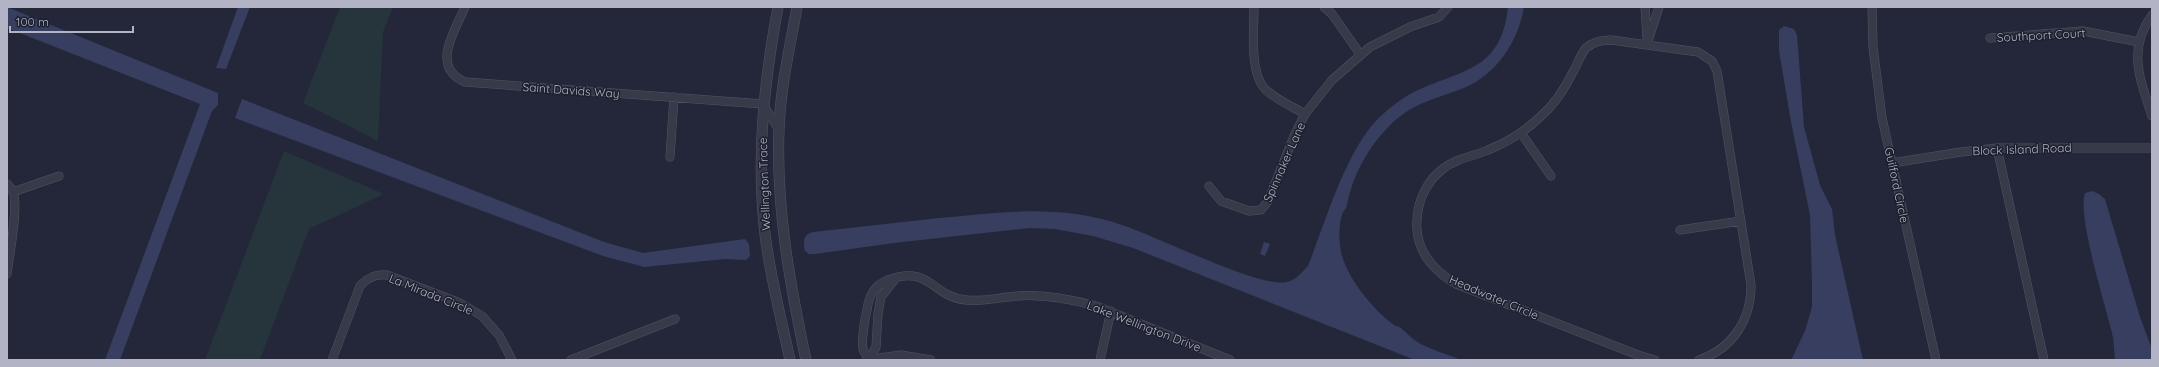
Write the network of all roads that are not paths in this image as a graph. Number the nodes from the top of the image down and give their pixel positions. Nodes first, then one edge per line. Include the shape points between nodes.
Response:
1 (466, 7) edge
2 (778, 7) edge
3 (797, 7) edge
4 (1254, 7) edge
5 (1324, 7) edge
6 (1448, 7) edge
7 (1645, 7) edge
8 (1659, 7) edge
9 (1872, 7) edge
10 (1332, 10) edge
11 (2152, 15) edge
12 (1990, 38) dead end
13 (2139, 42) junction
14 (1648, 44) junction
15 (1360, 54) junction
16 (674, 97) junction
17 (763, 104) junction
18 (1305, 114) junction
19 (2152, 116) edge
20 (779, 130) junction
21 (1521, 132) junction
22 (1996, 148) junction
23 (2152, 148) edge
24 (670, 157) dead end
25 (1892, 163) junction
26 (59, 176) dead end
27 (1551, 176) dead end
28 (7, 184) edge
29 (1209, 186) dead end
30 (13, 192) junction
31 (1741, 221) junction
32 (1680, 230) dead end
33 (7, 274) edge
34 (898, 277) junction
35 (1111, 311) junction
36 (674, 319) dead end
37 (332, 360) edge
38 (512, 360) edge
39 (571, 360) edge
40 (790, 360) edge
41 (806, 360) edge
42 (867, 360) edge
43 (931, 360) edge
44 (1100, 360) edge
45 (1228, 360) edge
46 (1655, 360) edge
47 (1699, 360) edge
48 (1936, 360) edge
49 (2044, 360) edge

1 - 16 street, Saint Davids Way via 448,47 446,59 451,71 465,82
2 - 17 street, Wellington Trace
3 - 20 street, Wellington Trace
4 - 18 street via 1255,70 1259,81 1272,94
5 - 10 street
6 - 15 street, Spinnaker Lane via 1439,17 1390,36
7 - 14 street
8 - 14 street
9 - 25 street, Guilford Circle via 1877,83
10 - 15 street
11 - 13 street
12 - 13 street, Southport Court via 2083,31
13 - 19 street via 2138,72
14 - 21 street, Headwater Circle via 1606,40 1590,45 1552,105
14 - 31 street, Headwater Circle via 1698,52 1708,57 1715,66
15 - 18 street, Spinnaker Lane via 1332,80
16 - 17 street, Saint Davids Way
16 - 24 street
17 - 20 street
17 - 40 street, Wellington Trace via 761,177 766,235
18 - 29 street, Spinnaker Lane via 1268,201 1260,210 1249,212 1221,201
20 - 41 street, Wellington Trace via 782,210 791,290
21 - 27 street
21 - 46 street, Headwater Circle via 1486,151 1449,164 1429,184 1421,199 1417,221 1417,232 1424,253 1437,271 1456,284
22 - 23 street, Block Island Road
22 - 25 street, Block Island Road
22 - 49 street
25 - 48 street, Guilford Circle
26 - 30 street
28 - 30 street
30 - 33 street via 13,224
31 - 32 street
31 - 47 street, Headwater Circle via 1751,285 1749,308 1739,330 1728,343 1719,351
34 - 35 street, Lake Wellington Drive via 910,275 922,278 949,295 966,300 1042,296 1073,300
34 - 42 street via 881,298 876,347
34 - 42 street, Lake Wellington Drive via 879,284 871,292 862,348
35 - 44 street
35 - 45 street, Lake Wellington Drive
36 - 39 street
37 - 38 street, La Mirada Circle via 360,286 369,277 381,274 471,308 495,329
42 - 43 street via 901,355

